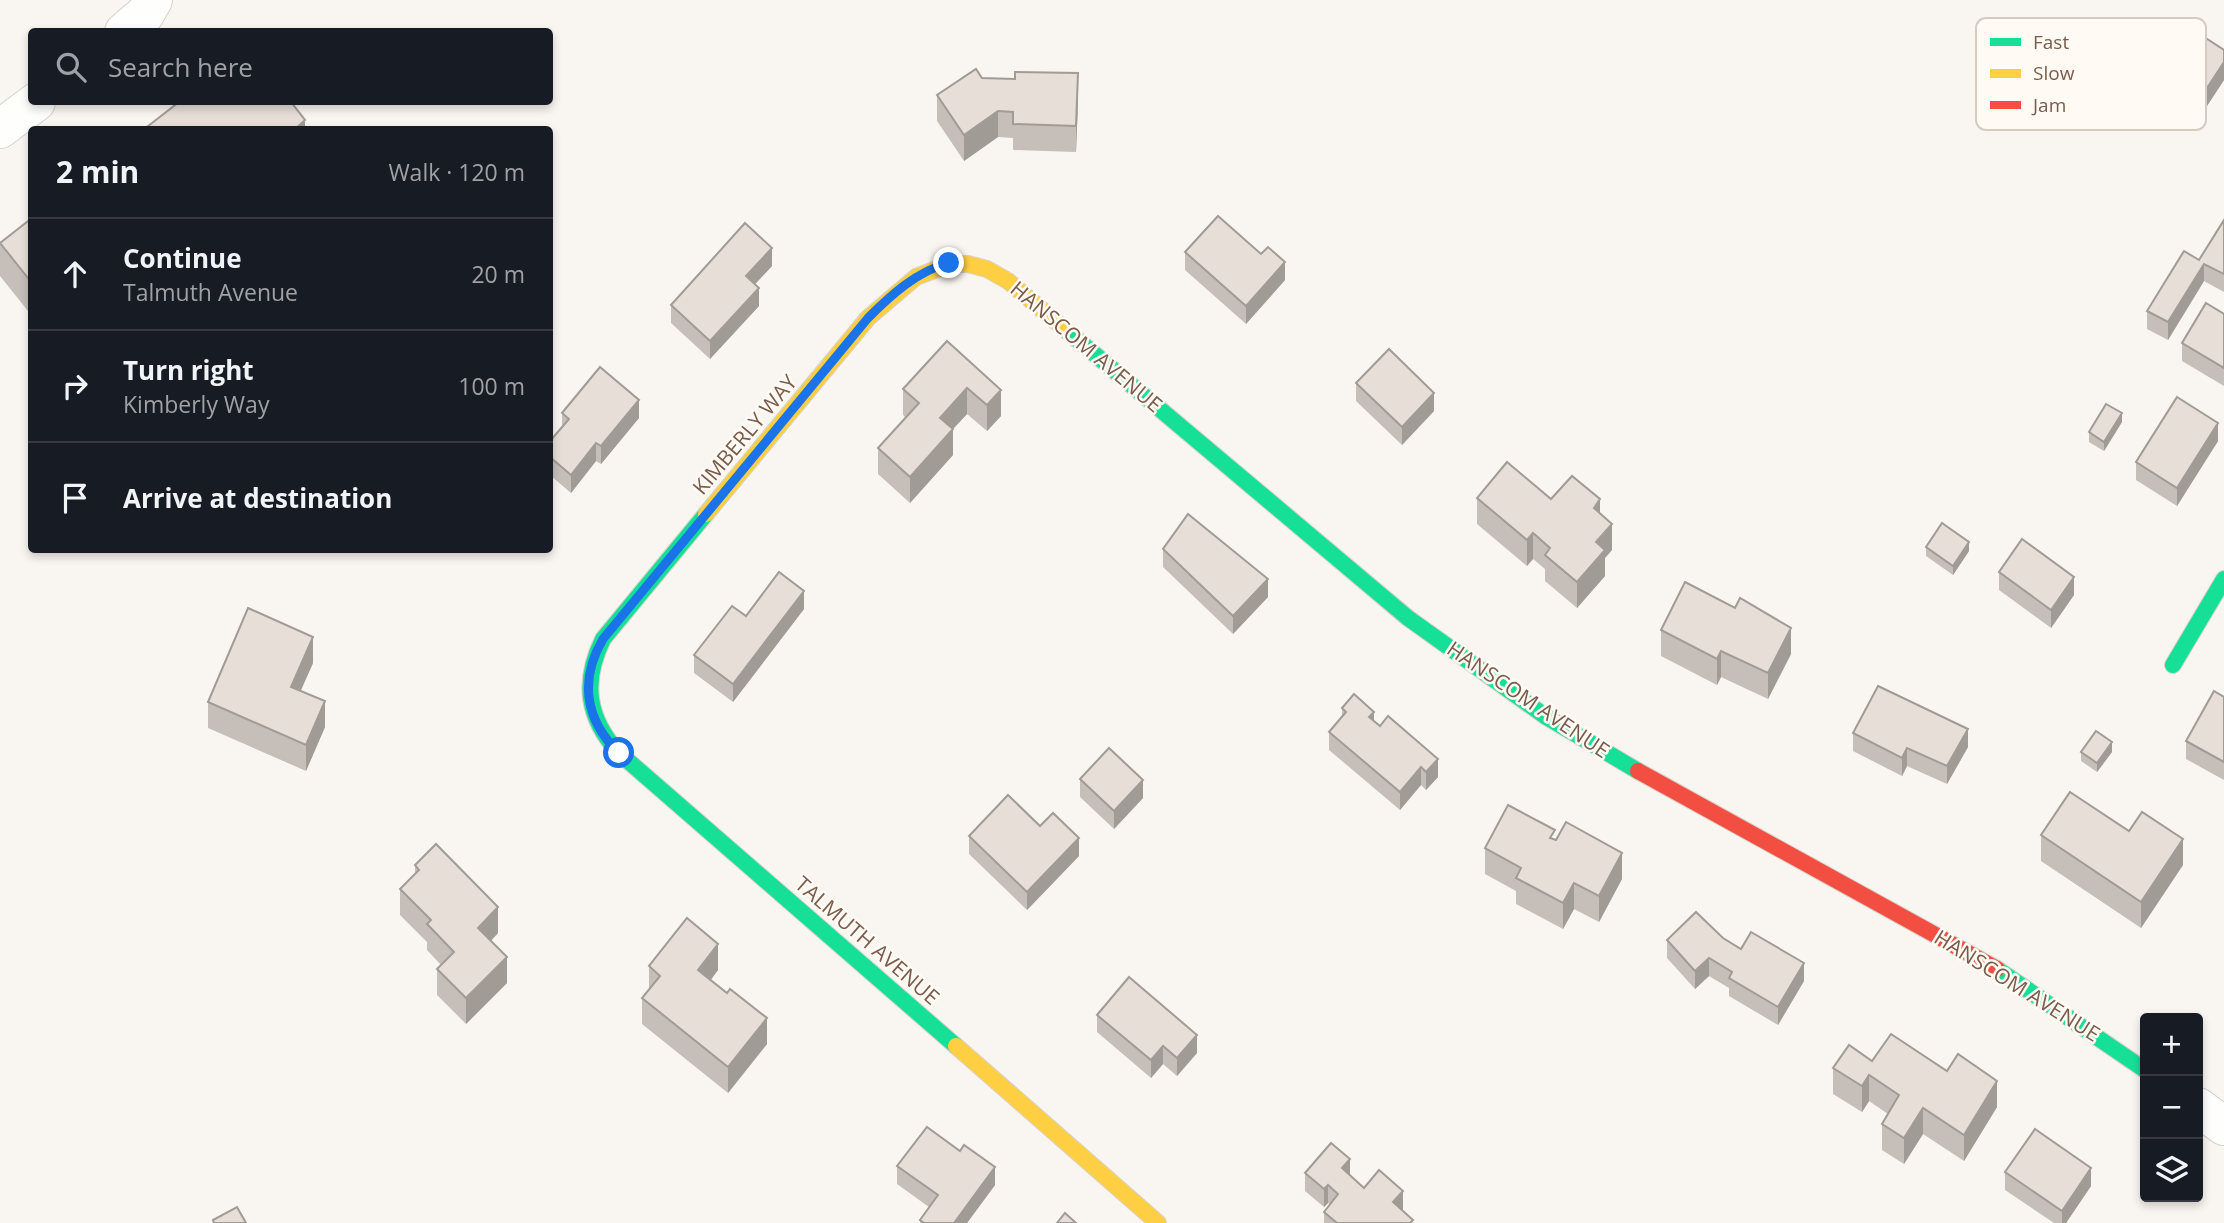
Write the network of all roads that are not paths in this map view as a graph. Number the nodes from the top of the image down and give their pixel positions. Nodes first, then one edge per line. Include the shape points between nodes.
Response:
1 (153, 0) edge
2 (129, 28) edge
3 (32, 105) edge
4 (0, 129) edge
5 (962, 261) joint
6 (2224, 579) edge
7 (2173, 665) dead end
8 (589, 669) joint
9 (2140, 1067) edge
10 (2203, 1111) edge
11 (2224, 1126) edge
12 (1158, 1223) edge

1 - 2 street
3 - 4 street
5 - 8 street, KIMBERLY WAY via 936,266 911,281 868,318 603,639
5 - 9 street, HANSCOM AVENUE via 992,270 1008,281 1408,618 1545,716 2006,974
6 - 7 street
8 - 12 street, TALMUTH AVENUE via 590,710 609,743
10 - 11 street

